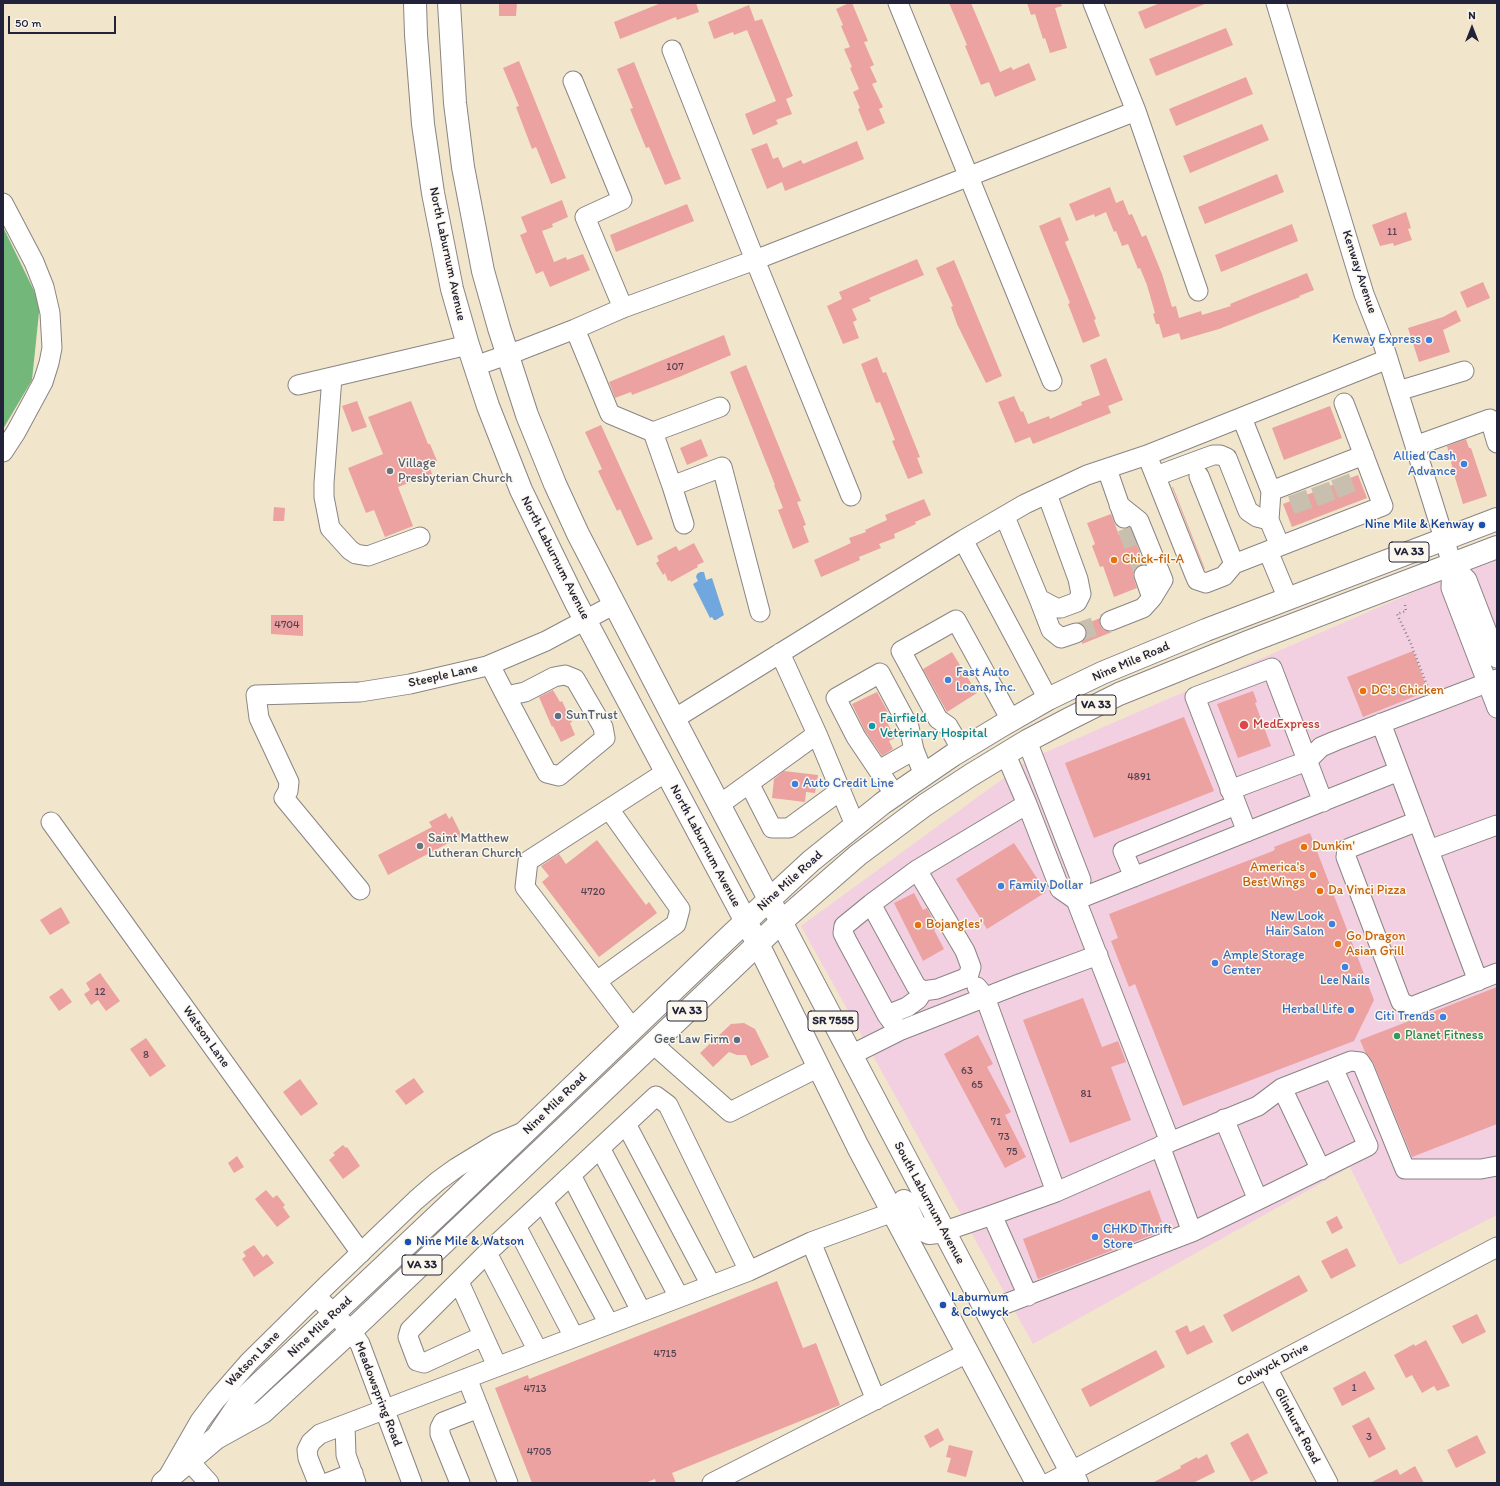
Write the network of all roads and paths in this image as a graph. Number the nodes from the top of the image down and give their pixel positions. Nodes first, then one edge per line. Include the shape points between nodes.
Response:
1 (415, 3) edge
2 (449, 3) edge
3 (898, 3) edge
4 (1093, 3) edge
5 (1276, 3) edge
6 (672, 50) dead end
7 (573, 81) dead end
8 (1136, 111) junction
9 (969, 176) junction
10 (3, 203) edge
11 (755, 260) junction
12 (1198, 291) dead end
13 (623, 308) junction
14 (576, 329) junction
15 (468, 345) junction
16 (508, 355) junction
17 (1388, 359) junction
18 (475, 366) junction
19 (1464, 371) dead end
20 (332, 377) junction
21 (1052, 381) dead end
22 (298, 384) dead end
23 (1398, 392) junction
24 (1344, 403) dead end
25 (720, 407) dead end
26 (1242, 418) junction
27 (653, 432) junction
28 (1497, 443) edge
29 (1415, 446) junction
30 (3, 452) edge
31 (1364, 455) junction
32 (1147, 456) junction
33 (1107, 469) junction
34 (1156, 476) junction
35 (1200, 476) dead end
36 (672, 486) junction
37 (1271, 491) junction
38 (1047, 494) junction
39 (851, 496) dead end
40 (1120, 505) junction
41 (1005, 517) junction
42 (1497, 519) edge
43 (1269, 520) junction
44 (684, 524) dead end
45 (1128, 528) tunnel mouth
46 (420, 537) dead end
47 (1444, 538) junction
48 (963, 540) junction
49 (1497, 546) edge
50 (1274, 549) junction
51 (1234, 564) junction
52 (1452, 564) junction
53 (1144, 575) tunnel mouth
54 (1152, 598) junction
55 (1039, 599) junction
56 (1288, 599) junction
57 (615, 604) junction
58 (1405, 605) dead end
59 (760, 612) dead end
60 (586, 620) junction
61 (1110, 621) tunnel mouth
62 (1076, 633) tunnel mouth
63 (780, 653) junction
64 (1497, 658) edge
65 (490, 665) junction
66 (1492, 681) edge
67 (506, 696) junction
68 (1048, 699) junction
69 (1434, 704) junction
70 (1497, 708) edge
71 (674, 719) junction
72 (1011, 720) junction
73 (1382, 723) junction
74 (817, 734) junction
75 (1027, 741) junction
76 (914, 750) junction
77 (962, 750) junction
78 (1006, 754) junction
79 (1307, 761) junction
80 (878, 770) junction
81 (1399, 771) junction
82 (666, 772) junction
83 (924, 775) junction
84 (749, 783) junction
85 (840, 790) junction
86 (895, 795) junction
87 (1233, 797) junction
88 (1323, 802) junction
89 (1027, 804) junction
90 (719, 805) junction
91 (609, 809) junction
92 (1418, 821) junction
93 (51, 822) dead end
94 (855, 825) junction
95 (1497, 825) edge
96 (1247, 832) junction
97 (1429, 850) junction
98 (918, 870) junction
99 (1134, 877) junction
100 (360, 890) dead end
101 (769, 899) junction
102 (1076, 900) junction
103 (871, 904) junction
104 (745, 922) junction
105 (781, 922) junction
106 (758, 944) junction
107 (1098, 956) junction
108 (1497, 973) edge
109 (968, 977) junction
110 (597, 981) junction
111 (1478, 981) junction
112 (923, 991) junction
113 (985, 997) junction
114 (887, 1015) junction
115 (633, 1029) junction
116 (899, 1031) junction
117 (653, 1044) junction
118 (851, 1055) junction
119 (819, 1067) junction
120 (1333, 1068) junction
121 (1282, 1088) junction
122 (1224, 1119) junction
123 (626, 1124) junction
124 (528, 1130) junction
125 (1165, 1144) junction
126 (600, 1148) junction
127 (1497, 1166) edge
128 (1321, 1170) junction
129 (571, 1175) junction
130 (880, 1188) junction
131 (1056, 1192) junction
132 (1258, 1200) junction
133 (543, 1201) junction
134 (893, 1212) junction
135 (992, 1215) junction
136 (516, 1226) junction
137 (945, 1231) junction
138 (1192, 1232) junction
139 (810, 1242) junction
140 (1497, 1247) edge
141 (361, 1253) junction
142 (487, 1253) junction
143 (749, 1271) junction
144 (459, 1282) junction
145 (711, 1284) junction
146 (316, 1296) junction
147 (1028, 1296) junction
148 (679, 1297) junction
149 (641, 1311) junction
150 (987, 1311) junction
151 (334, 1313) junction
152 (608, 1324) junction
153 (352, 1331) junction
154 (483, 1336) junction
155 (574, 1337) junction
156 (538, 1351) junction
157 (968, 1353) junction
158 (497, 1366) junction
159 (1267, 1368) junction
160 (467, 1378) junction
161 (876, 1400) junction
162 (479, 1408) junction
163 (385, 1410) junction
164 (345, 1425) junction
165 (216, 1438) junction
166 (189, 1461) junction
167 (1074, 1477) edge
168 (354, 1478) edge
169 (164, 1482) edge
170 (209, 1483) edge
171 (318, 1483) edge
172 (327, 1483) edge
173 (412, 1483) edge
174 (460, 1483) edge
175 (508, 1483) edge
176 (712, 1483) edge
177 (1036, 1483) edge
178 (1049, 1483) edge
179 (1328, 1483) edge

1 - 15 main road, North Laburnum Avenue via 423,124 429,169 452,289
2 - 16 main road via 455,103 463,167 483,271
3 - 9 street
4 - 8 street
5 - 17 street, Kenway Avenue via 1364,294
6 - 11 street
7 - 13 street via 622,200 585,217
8 - 9 street
8 - 12 street
9 - 11 street
9 - 21 street
10 - 30 street via 44,287 50,313 52,348 43,382
11 - 13 street
11 - 39 street
13 - 14 street
14 - 16 street
14 - 27 street via 610,414
15 - 18 main road, North Laburnum Avenue
15 - 20 street
16 - 18 street
16 - 57 main road via 527,415 555,484
17 - 23 street, Kenway Avenue
17 - 26 street
18 - 60 main road, North Laburnum Avenue via 498,435 521,490
19 - 23 street
20 - 22 street
20 - 46 street via 324,483 330,528 350,550 368,556
23 - 29 street, Kenway Avenue
24 - 31 street
25 - 27 street
26 - 32 street
26 - 37 street
27 - 36 street
28 - 29 street via 1490,419
29 - 47 street, Kenway Avenue
31 - 37 street via 1338,471 1295,488
31 - 50 street via 1383,506 1353,509 1309,526
32 - 33 street
32 - 34 street
33 - 38 street via 1087,475
33 - 40 street
34 - 43 street via 1213,454 1220,455 1227,458 1248,511
34 - 51 street via 1197,580 1206,583 1224,576
35 - 51 street
36 - 44 street
36 - 59 street via 722,466
37 - 43 street
38 - 41 street
38 - 55 street via 1081,594 1077,602 1061,608
40 - 45 street
40 - 54 street via 1139,521 1163,580
41 - 48 street
41 - 55 street
42 - 47 main road, Nine Mile Road / VA 33
43 - 50 street
47 - 52 street, Kenway Avenue
47 - 56 main road, Nine Mile Road / VA 33
48 - 63 street
48 - 68 street
49 - 52 main road, Nine Mile Road / VA 33
50 - 51 street
50 - 56 street
52 - 64 street via 1467,580
52 - 66 street via 1451,588
52 - 75 main road, Nine Mile Road / VA 33 via 1171,672 1094,706
53 - 54 street
54 - 61 street via 1143,608
55 - 62 street via 1052,630 1061,638
56 - 68 main road, Nine Mile Road / VA 33 via 1148,654
57 - 60 street, Steeple Lane
57 - 71 main road
58 - 69 path via 1406,611 1397,614
60 - 65 street, Steeple Lane via 546,641
60 - 82 main road, North Laburnum Avenue
63 - 71 street
63 - 74 street
65 - 67 street
65 - 100 street, Steeple Lane via 410,684 360,692 256,695 260,718 289,782 288,792 284,798
66 - 69 street
66 - 70 street
67 - 67 street via 547,773 559,776 605,738 603,727 575,678 565,675 554,677 525,692
68 - 72 main road, Nine Mile Road / VA 33
69 - 73 street
71 - 90 main road
72 - 77 main road, Nine Mile Road / VA 33
72 - 77 street via 956,620 901,651 938,719 948,726
73 - 79 street via 1322,747
73 - 81 street
74 - 84 street
74 - 85 street
75 - 78 main road, Nine Mile Road / VA 33
75 - 102 street via 1081,880
76 - 80 street
76 - 80 street via 909,727 880,673 836,698 856,737
76 - 83 street
77 - 83 main road, Nine Mile Road / VA 33
78 - 89 street
78 - 105 main road, Nine Mile Road / VA 33 via 948,790 880,838
79 - 87 street
79 - 87 street via 1272,668 1195,698
79 - 88 street
80 - 86 street
81 - 88 street
81 - 92 street
82 - 91 street
82 - 104 main road, North Laburnum Avenue
83 - 86 main road, Nine Mile Road / VA 33
84 - 85 street via 772,828 789,828
84 - 90 street
85 - 94 street
86 - 94 main road, Nine Mile Road / VA 33
87 - 96 street
87 - 99 street via 1123,851
88 - 96 street
89 - 98 street
89 - 102 street via 1060,889
90 - 101 main road
91 - 110 street via 680,909 676,924
91 - 110 street via 528,861 525,887
92 - 97 street
92 - 111 street via 1347,849 1346,857 1401,1002 1411,1007
93 - 141 street, Watson Lane
94 - 101 main road, Nine Mile Road / VA 33 via 811,860
95 - 97 street
96 - 99 street
97 - 111 street
98 - 103 street
98 - 109 street via 965,951 970,967
99 - 102 street
101 - 104 main road, Nine Mile Road / VA 33
101 - 105 main road, South Laburnum Avenue
102 - 107 street
103 - 112 street via 916,986
103 - 114 street via 844,926 843,933
104 - 106 main road, North Laburnum Avenue
104 - 115 main road, Nine Mile Road / VA 33
105 - 106 main road, Nine Mile Road / VA 33
105 - 118 main road, South Laburnum Avenue / SR 7555
106 - 117 main road, Nine Mile Road / VA 33
106 - 119 main road
107 - 113 street
107 - 125 street
108 - 111 street
109 - 112 street via 937,989
109 - 113 street
110 - 115 street
112 - 114 street via 918,999 907,1007
113 - 116 street
113 - 131 street
114 - 116 street
115 - 124 main road, Nine Mile Road / VA 33
116 - 118 street
117 - 119 street via 730,1112
117 - 153 main road, Nine Mile Road / VA 33
118 - 137 main road, South Laburnum Avenue / SR 7555
119 - 130 main road
120 - 121 street
120 - 127 street via 1351,1061 1360,1062 1405,1169 1481,1169
120 - 128 street via 1368,1146
121 - 122 street via 1258,1106
121 - 128 street
122 - 125 street
122 - 132 street
123 - 126 street
123 - 143 street via 656,1096 668,1105
123 - 145 street
124 - 141 street, Watson Lane via 497,1143 456,1168 416,1200
124 - 151 main road, Nine Mile Road / VA 33
125 - 131 street
125 - 138 street
126 - 129 street
126 - 148 street
128 - 132 street
129 - 133 street
129 - 149 street
130 - 134 main road
130 - 137 main road via 902,1198 915,1225 929,1233
131 - 135 street
132 - 138 street
133 - 136 street
133 - 152 street
134 - 139 street
134 - 157 main road
135 - 137 street
135 - 147 street
136 - 142 street
136 - 155 street
137 - 150 main road, South Laburnum Avenue
138 - 147 street
139 - 143 street
139 - 161 street
140 - 159 street, Colwyck Drive
141 - 146 street, Watson Lane
142 - 144 street
142 - 156 street
143 - 145 street
144 - 154 street
144 - 154 street via 410,1330 408,1337 417,1362 424,1363
145 - 148 street
146 - 151 street, Meadowspring Road
146 - 169 street, Watson Lane via 249,1362 215,1401 200,1421
147 - 150 street
148 - 149 street
149 - 152 street
150 - 167 main road, South Laburnum Avenue
151 - 153 street, Meadowspring Road
151 - 165 main road, Nine Mile Road / VA 33 via 241,1401
152 - 155 street
153 - 163 street, Meadowspring Road via 360,1344
153 - 165 main road, Nine Mile Road / VA 33 via 262,1412
154 - 158 street
155 - 156 street
156 - 158 street
157 - 161 street
157 - 177 main road
158 - 160 street
159 - 167 street, Colwyck Drive
159 - 179 street, Glinhurst Road
160 - 162 street
160 - 163 street
161 - 176 street
162 - 174 street via 443,1422 440,1428 440,1434
162 - 175 street
163 - 164 street
163 - 173 street, Meadowspring Road
164 - 168 street via 346,1455
164 - 171 street via 320,1434 307,1450
165 - 166 main road, Nine Mile Road / VA 33
166 - 169 main road, Nine Mile Road / VA 33
166 - 170 street
167 - 178 street, Colwyck Drive
168 - 172 street

